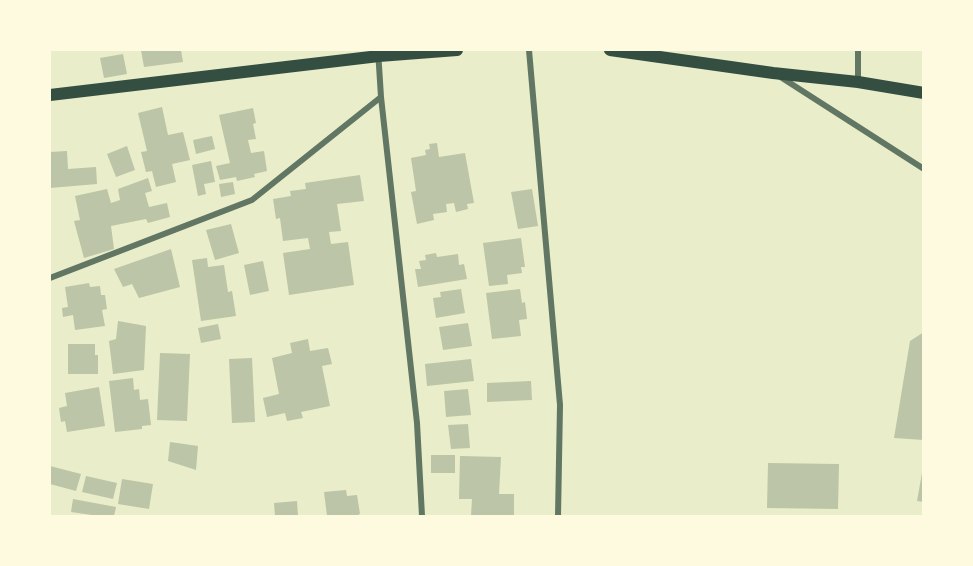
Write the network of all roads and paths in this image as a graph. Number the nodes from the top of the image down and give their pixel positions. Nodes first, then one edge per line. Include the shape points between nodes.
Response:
1 (456, 50) edge
2 (529, 50) edge
3 (610, 50) edge
4 (858, 50) edge
5 (378, 53) edge
6 (773, 73) junction
7 (858, 82) junction
8 (924, 93) edge
9 (50, 95) edge
10 (381, 97) junction
11 (924, 169) edge
12 (50, 278) edge
13 (422, 516) edge
14 (558, 516) edge

1 - 5 main road
2 - 14 street via 560,405
3 - 6 main road
4 - 7 street
5 - 9 main road
5 - 10 street
6 - 7 main road
6 - 11 street
7 - 8 main road
10 - 12 street via 252,200
10 - 13 street via 417,423

